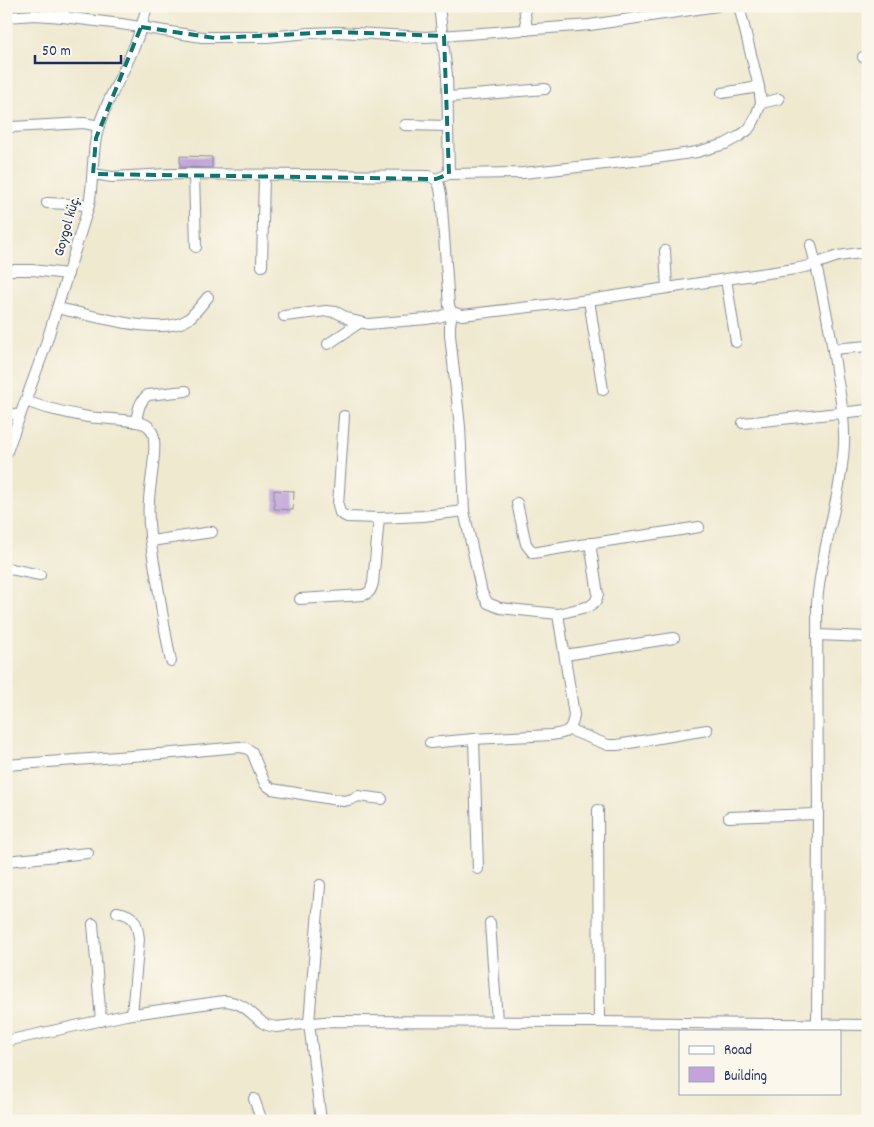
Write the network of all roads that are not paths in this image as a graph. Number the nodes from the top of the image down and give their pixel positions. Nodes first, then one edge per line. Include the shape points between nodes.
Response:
1 (64, 6) edge
2 (147, 6) edge
3 (439, 6) edge
4 (524, 6) edge
5 (717, 6) edge
6 (739, 6) edge
7 (704, 7) edge
8 (63, 17) junction
9 (6, 18) edge
10 (141, 27) junction
11 (527, 30) junction
12 (444, 36) junction
13 (759, 87) junction
14 (545, 89) dead end
15 (722, 93) dead end
16 (448, 97) junction
17 (779, 99) dead end
18 (761, 103) junction
19 (405, 125) dead end
20 (99, 126) junction
21 (448, 126) junction
22 (12, 127) dead end
23 (93, 174) junction
24 (449, 174) junction
25 (194, 175) junction
26 (264, 175) junction
27 (436, 179) junction
28 (47, 203) dead end
29 (89, 205) junction
30 (812, 245) dead end
31 (196, 247) dead end
32 (665, 251) dead end
33 (868, 252) edge
34 (816, 263) junction
35 (262, 266) dead end
36 (6, 270) edge
37 (68, 274) junction
38 (726, 279) junction
39 (667, 288) junction
40 (208, 297) dead end
41 (589, 300) junction
42 (57, 308) junction
43 (452, 312) junction
44 (284, 316) dead end
45 (359, 323) junction
46 (736, 342) dead end
47 (328, 344) dead end
48 (868, 346) edge
49 (833, 349) junction
50 (603, 390) dead end
51 (186, 391) dead end
52 (26, 401) junction
53 (868, 410) edge
54 (6, 412) edge
55 (843, 412) junction
56 (20, 416) junction
57 (344, 416) dead end
58 (136, 422) junction
59 (743, 423) dead end
60 (6, 454) edge
61 (517, 504) dead end
62 (464, 511) junction
63 (379, 518) junction
64 (699, 527) dead end
65 (212, 532) dead end
66 (150, 541) junction
67 (590, 543) junction
68 (6, 568) edge
69 (40, 575) dead end
70 (300, 599) dead end
71 (558, 614) junction
72 (817, 635) junction
73 (868, 637) edge
74 (674, 638) dead end
75 (565, 656) junction
76 (171, 661) dead end
77 (570, 730) junction
78 (707, 730) dead end
79 (474, 739) junction
80 (430, 743) dead end
81 (6, 765) edge
82 (382, 799) dead end
83 (598, 810) dead end
84 (818, 814) junction
85 (730, 817) dead end
86 (88, 852) dead end
87 (6, 861) edge
88 (478, 869) dead end
89 (320, 885) dead end
90 (117, 912) dead end
91 (93, 924) dead end
92 (490, 924) dead end
93 (132, 1014) junction
94 (101, 1020) junction
95 (497, 1022) junction
96 (599, 1022) junction
97 (309, 1023) junction
98 (868, 1025) edge
99 (809, 1026) edge
100 (6, 1041) edge
101 (254, 1099) dead end
102 (262, 1121) edge
103 (321, 1121) edge

1 - 8 street
2 - 10 street, Goygol küç.
3 - 12 street
4 - 11 street
5 - 7 street
6 - 13 street
7 - 11 street via 590,25
8 - 9 street
8 - 10 street
10 - 12 street via 215,38 338,32
10 - 20 street, Goygol küç.
11 - 12 street
12 - 16 street
13 - 15 street
13 - 18 street
14 - 16 street
16 - 21 street
17 - 18 street
18 - 24 street via 748,130 725,144 697,152 522,173
19 - 21 street
20 - 22 street via 84,123
20 - 23 street, Goygol küç.
21 - 24 street
23 - 25 street via 112,177
23 - 29 street, Goygol küç.
24 - 27 street
25 - 26 street
25 - 31 street
26 - 27 street via 429,176
26 - 35 street
27 - 43 street via 440,184 448,297
28 - 29 street
29 - 37 street, Goygol küç.
30 - 34 street
32 - 39 street
33 - 34 street
34 - 38 street
34 - 49 street
36 - 37 street
37 - 42 street, Goygol küç.
38 - 39 street
38 - 46 street
39 - 41 street
40 - 42 street via 192,316 175,325 132,324
41 - 43 street via 471,314
41 - 50 street
42 - 52 street, Goygol küç.
43 - 45 street via 426,319
43 - 62 street via 450,335 460,427
44 - 45 street via 326,311
45 - 47 street
48 - 49 street
49 - 55 street
51 - 58 street via 148,395 140,402
52 - 56 street, Goygol küç.
52 - 58 street via 89,417
53 - 55 street
54 - 56 street
55 - 59 street
55 - 72 street via 844,446 818,588
56 - 60 street, Goygol küç.
57 - 63 street via 340,513 346,517
58 - 66 street via 149,427 154,439 148,501
61 - 67 street via 526,544 533,553
62 - 63 street
62 - 71 street via 482,593 488,603 500,608
63 - 70 street via 373,583 368,594
64 - 67 street
65 - 66 street
66 - 76 street
67 - 71 street via 598,594 596,601 590,606
68 - 69 street
71 - 75 street
72 - 73 street
72 - 84 street
74 - 75 street
75 - 77 street via 574,715
77 - 78 street via 608,745
77 - 79 street via 551,736
79 - 80 street
79 - 88 street
81 - 82 street via 239,747 252,752 266,784 272,789 344,801 358,796
83 - 96 street
84 - 85 street
84 - 99 street
86 - 87 street
89 - 97 street
90 - 93 street via 133,918 138,929
91 - 94 street
92 - 95 street
93 - 94 street
93 - 97 street via 224,1001 242,1005 267,1025
94 - 100 street
95 - 96 street
95 - 97 street
96 - 99 street
97 - 103 street
98 - 99 street
101 - 102 street

